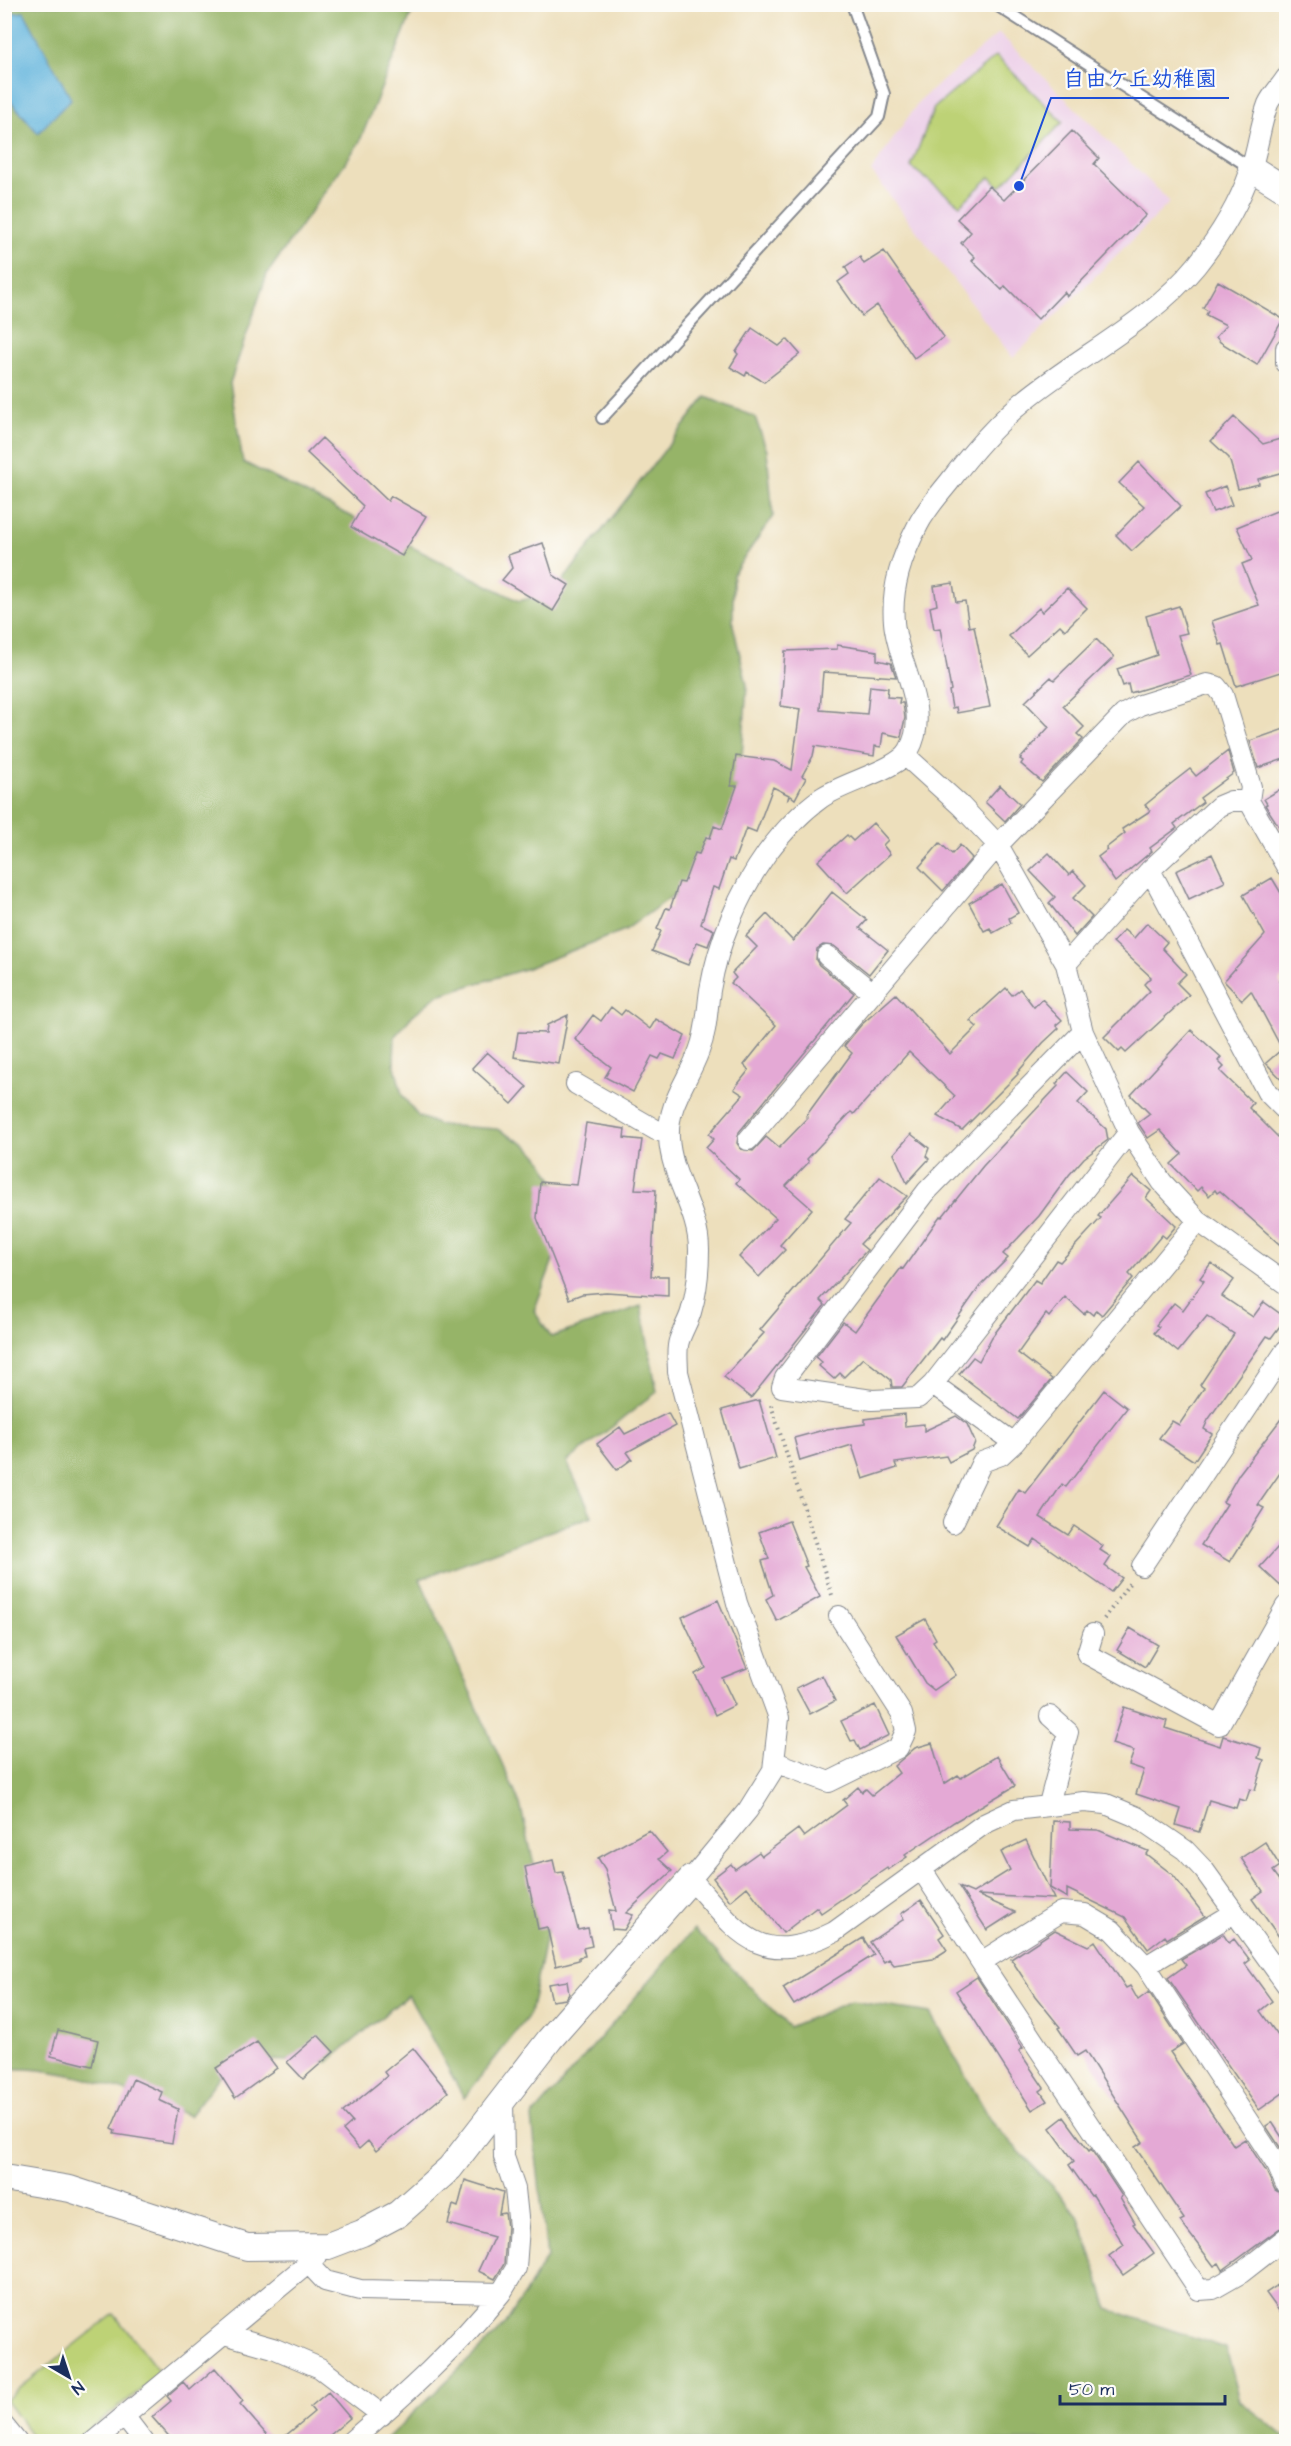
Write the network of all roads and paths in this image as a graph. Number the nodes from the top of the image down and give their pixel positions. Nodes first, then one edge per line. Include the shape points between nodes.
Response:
1 (852, 4) edge
2 (994, 4) edge
3 (1287, 78) edge
4 (1251, 168) junction
5 (1287, 190) edge
6 (602, 418) dead end
7 (906, 756) junction
8 (1249, 801) junction
9 (998, 845) junction
10 (1287, 866) edge
11 (1150, 870) junction
12 (827, 956) dead end
13 (1066, 964) junction
14 (873, 993) junction
15 (1083, 1032) junction
16 (576, 1084) dead end
17 (1287, 1111) edge
18 (669, 1131) junction
19 (1129, 1132) junction
20 (748, 1140) dead end
21 (1198, 1221) junction
22 (1287, 1284) edge
23 (1287, 1350) edge
24 (933, 1384) junction
25 (782, 1387) junction
26 (1014, 1443) junction
27 (953, 1522) dead end
28 (1142, 1566) joint
29 (1287, 1606) edge
30 (839, 1616) joint
31 (1093, 1634) joint
32 (1050, 1716) dead end
33 (775, 1762) junction
34 (1049, 1804) junction
35 (922, 1870) junction
36 (691, 1879) junction
37 (1234, 1913) junction
38 (981, 1962) junction
39 (1146, 1966) junction
40 (1287, 1984) edge
41 (503, 2101) junction
42 (4, 2178) edge
43 (1287, 2185) edge
44 (1287, 2238) edge
45 (328, 2246) junction
46 (309, 2264) junction
47 (501, 2293) junction
48 (224, 2334) junction
49 (382, 2415) junction
50 (124, 2416) junction
51 (4, 2426) edge
52 (17, 2442) edge
53 (93, 2442) edge
54 (144, 2442) edge
55 (350, 2442) edge

1 - 6 lane via 884,94 879,117
2 - 4 lane
3 - 4 street via 1269,102
4 - 5 street
4 - 7 street via 1239,201 1195,267 1137,320 1002,420 920,520 894,587 894,626 912,692 917,729
7 - 9 street
7 - 18 street via 895,765 822,797 793,822 767,854 735,913 716,967 700,1051 679,1089
8 - 9 street via 1251,787 1223,695 1216,686 1207,684 1140,705 1124,714
8 - 10 street
8 - 11 street via 1219,806
9 - 13 street
9 - 14 street
11 - 13 street
11 - 17 street via 1267,1092
12 - 14 street
13 - 15 street
14 - 20 street
15 - 19 street
15 - 25 street via 927,1191
16 - 18 street via 657,1130
18 - 33 street via 670,1157 693,1214 699,1245 698,1280 691,1314 678,1343 678,1372 737,1603 779,1718
19 - 21 street via 1162,1182
19 - 24 street
21 - 22 street
21 - 26 street
23 - 28 street
24 - 25 street via 918,1398 872,1400
24 - 26 street
25 - 30 path via 771,1404
26 - 27 street via 1001,1455 982,1462
28 - 31 path
29 - 31 street via 1219,1725 1087,1654
30 - 33 street via 902,1714 906,1731 898,1748 829,1782
32 - 34 street via 1068,1732
33 - 36 street via 748,1810
34 - 35 street via 1014,1810 984,1824
34 - 37 street via 1106,1804 1137,1817 1185,1850
35 - 36 street via 834,1932 808,1945 770,1948 746,1938
35 - 38 street
36 - 41 street via 550,2039
37 - 39 street
37 - 40 street
38 - 39 street via 1061,1912 1084,1914 1113,1930
38 - 44 street via 1199,2290 1213,2289 1241,2273
39 - 43 street
41 - 45 street via 450,2168 398,2214
41 - 47 street via 504,2157 515,2189 519,2227 516,2268
42 - 45 street via 70,2189 248,2247
45 - 46 street
46 - 47 street via 325,2281 360,2290
46 - 48 street
47 - 49 street via 469,2332
48 - 49 street via 273,2348 320,2368
48 - 50 street
49 - 55 street
50 - 53 street
50 - 54 street
51 - 52 street

